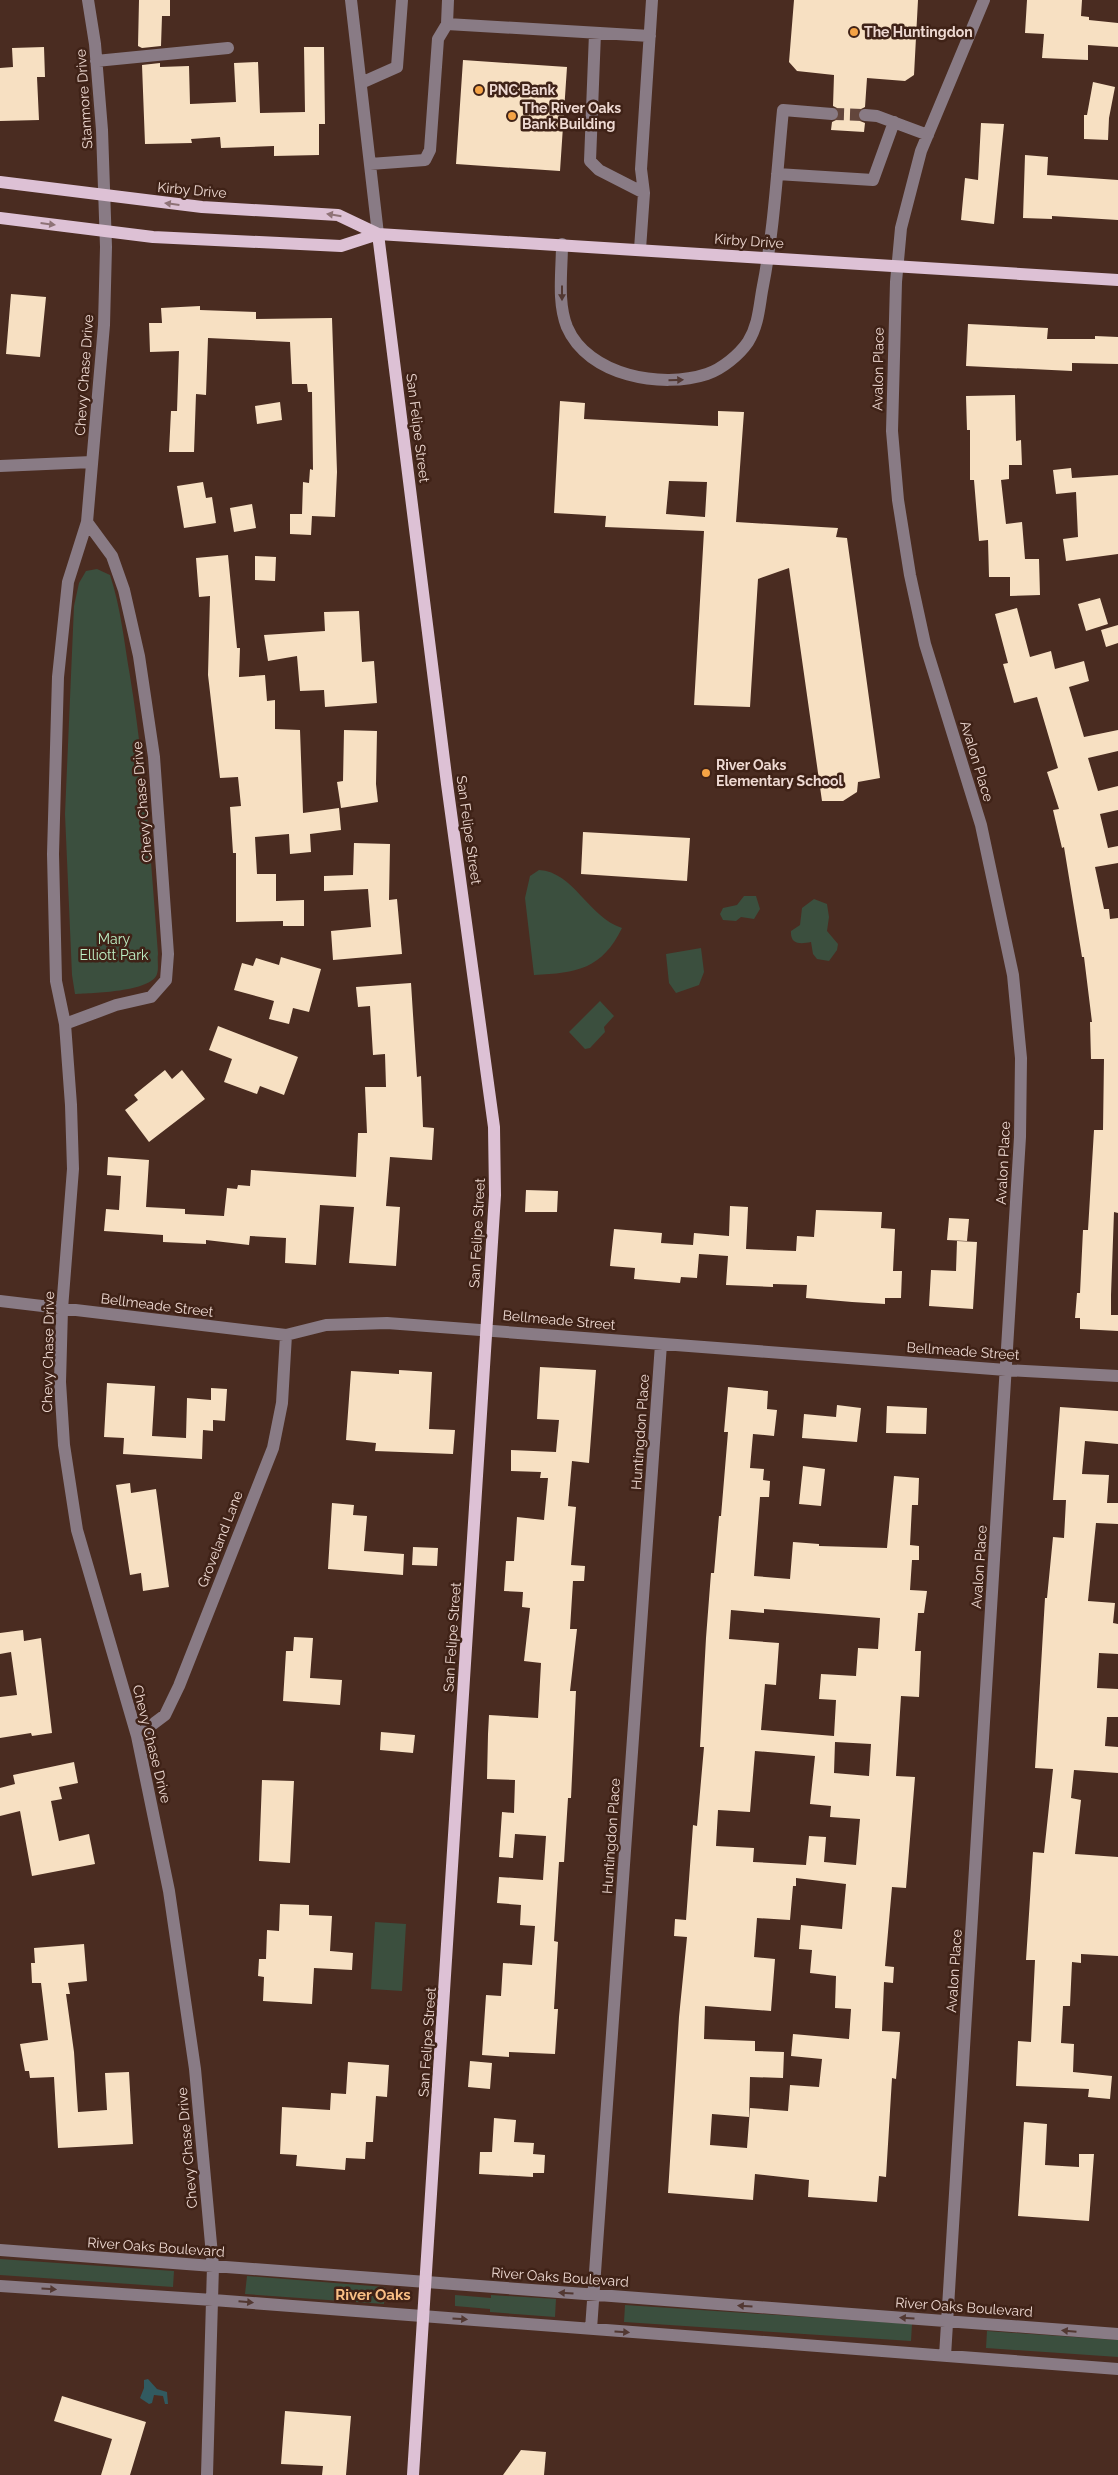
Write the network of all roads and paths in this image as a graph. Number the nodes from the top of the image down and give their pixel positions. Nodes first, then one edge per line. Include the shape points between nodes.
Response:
1 (88, 0) edge
2 (351, 0) edge
3 (402, 0) edge
4 (448, 0) edge
5 (652, 0) edge
6 (984, 0) edge
7 (447, 24) junction
8 (595, 33) junction
9 (650, 36) junction
10 (228, 48) dead end
11 (96, 61) junction
12 (361, 83) junction
13 (832, 114) tunnel mouth
14 (865, 115) tunnel mouth
15 (894, 122) junction
16 (928, 134) junction
17 (370, 164) junction
18 (777, 174) junction
19 (0, 182) edge
20 (644, 193) junction
21 (106, 196) junction
22 (0, 218) edge
23 (106, 231) junction
24 (378, 234) junction
25 (562, 244) junction
26 (640, 249) junction
27 (769, 258) junction
28 (896, 267) junction
29 (1118, 280) edge
30 (92, 462) junction
31 (0, 466) edge
32 (88, 522) junction
33 (65, 1024) junction
34 (0, 1301) edge
35 (62, 1309) junction
36 (486, 1328) junction
37 (286, 1335) junction
38 (661, 1344) junction
39 (1006, 1370) junction
40 (1118, 1376) edge
41 (137, 1736) junction
42 (0, 2250) edge
43 (213, 2266) junction
44 (427, 2282) junction
45 (0, 2286) edge
46 (593, 2295) junction
47 (213, 2300) junction
48 (424, 2317) junction
49 (947, 2321) junction
50 (591, 2329) junction
51 (1118, 2334) edge
52 (945, 2356) junction
53 (1118, 2369) edge
54 (207, 2475) edge
55 (413, 2475) edge

1 - 11 street, Stanmore Drive
2 - 12 street, San Felipe Street
3 - 12 street via 397,67
4 - 7 street
5 - 9 street
6 - 16 street, Avalon Place
7 - 8 street
7 - 17 street via 438,39 430,150 425,160
8 - 9 street
8 - 20 street via 590,161 599,170
9 - 20 street via 641,169
10 - 11 street
11 - 21 street, Stanmore Drive
12 - 17 street, San Felipe Street
13 - 18 street via 783,110
14 - 15 street
15 - 16 street
15 - 18 street via 873,180
16 - 28 street, Avalon Place via 902,228
17 - 24 street, San Felipe Street
18 - 27 street
19 - 21 main road, Kirby Drive
20 - 26 street
21 - 23 street, Stanmore Drive
24 -> 21 main road, Kirby Drive via 338,215 202,207
22 -> 23 main road, Kirby Drive
23 - 24 main road, Kirby Drive via 153,237 341,246
23 - 30 street, Chevy Chase Drive via 104,326
24 - 25 main road, Kirby Drive
24 - 36 main road, San Felipe Street via 494,1127 495,1195
25 - 26 main road, Kirby Drive
25 -> 27 street via 562,306 567,328 601,364 654,380 680,380 708,374 728,362 748,342 758,322
26 - 27 main road, Kirby Drive
27 - 28 main road, Kirby Drive
28 - 29 main road, Kirby Drive
28 - 39 street, Avalon Place via 892,431 898,500 910,575 925,644 981,825 1014,974 1020,1058 1020,1137
30 - 31 street
30 - 32 street, Chevy Chase Drive
32 - 33 street, Chevy Chase Drive via 68,582 58,677 53,873 56,981
32 - 33 street, Chevy Chase Drive via 115,565 139,656 154,757 168,954 166,980 151,997 116,1005
33 - 35 street, Chevy Chase Drive via 73,1170
34 - 35 street, Bellmeade Street
35 - 37 street, Bellmeade Street
35 - 41 street, Chevy Chase Drive via 60,1382 64,1446 77,1530
36 - 37 street, Bellmeade Street via 387,1323 326,1325
36 - 38 street, Bellmeade Street
36 - 44 main road, San Felipe Street
37 - 41 street, Groveland Lane via 282,1403 272,1448 179,1686 165,1715
38 - 39 street, Bellmeade Street
38 - 46 street, Huntingdon Place
39 - 40 street, Bellmeade Street
39 - 49 street, Avalon Place
41 - 43 street, Chevy Chase Drive via 169,1891 195,2069
42 - 43 street, River Oaks Boulevard
43 - 44 street, River Oaks Boulevard
43 - 47 street, Chevy Chase Drive
46 -> 44 street, River Oaks Boulevard
44 - 48 main road, San Felipe Street
45 -> 47 street
49 -> 46 street, River Oaks Boulevard
46 - 50 street, Huntingdon Place
47 -> 48 street
47 - 54 street, Chevy Chase Drive
48 -> 50 street
48 - 55 main road, San Felipe Street
51 -> 49 street, River Oaks Boulevard
49 - 52 street, Avalon Place
50 -> 52 street
52 - 53 street

